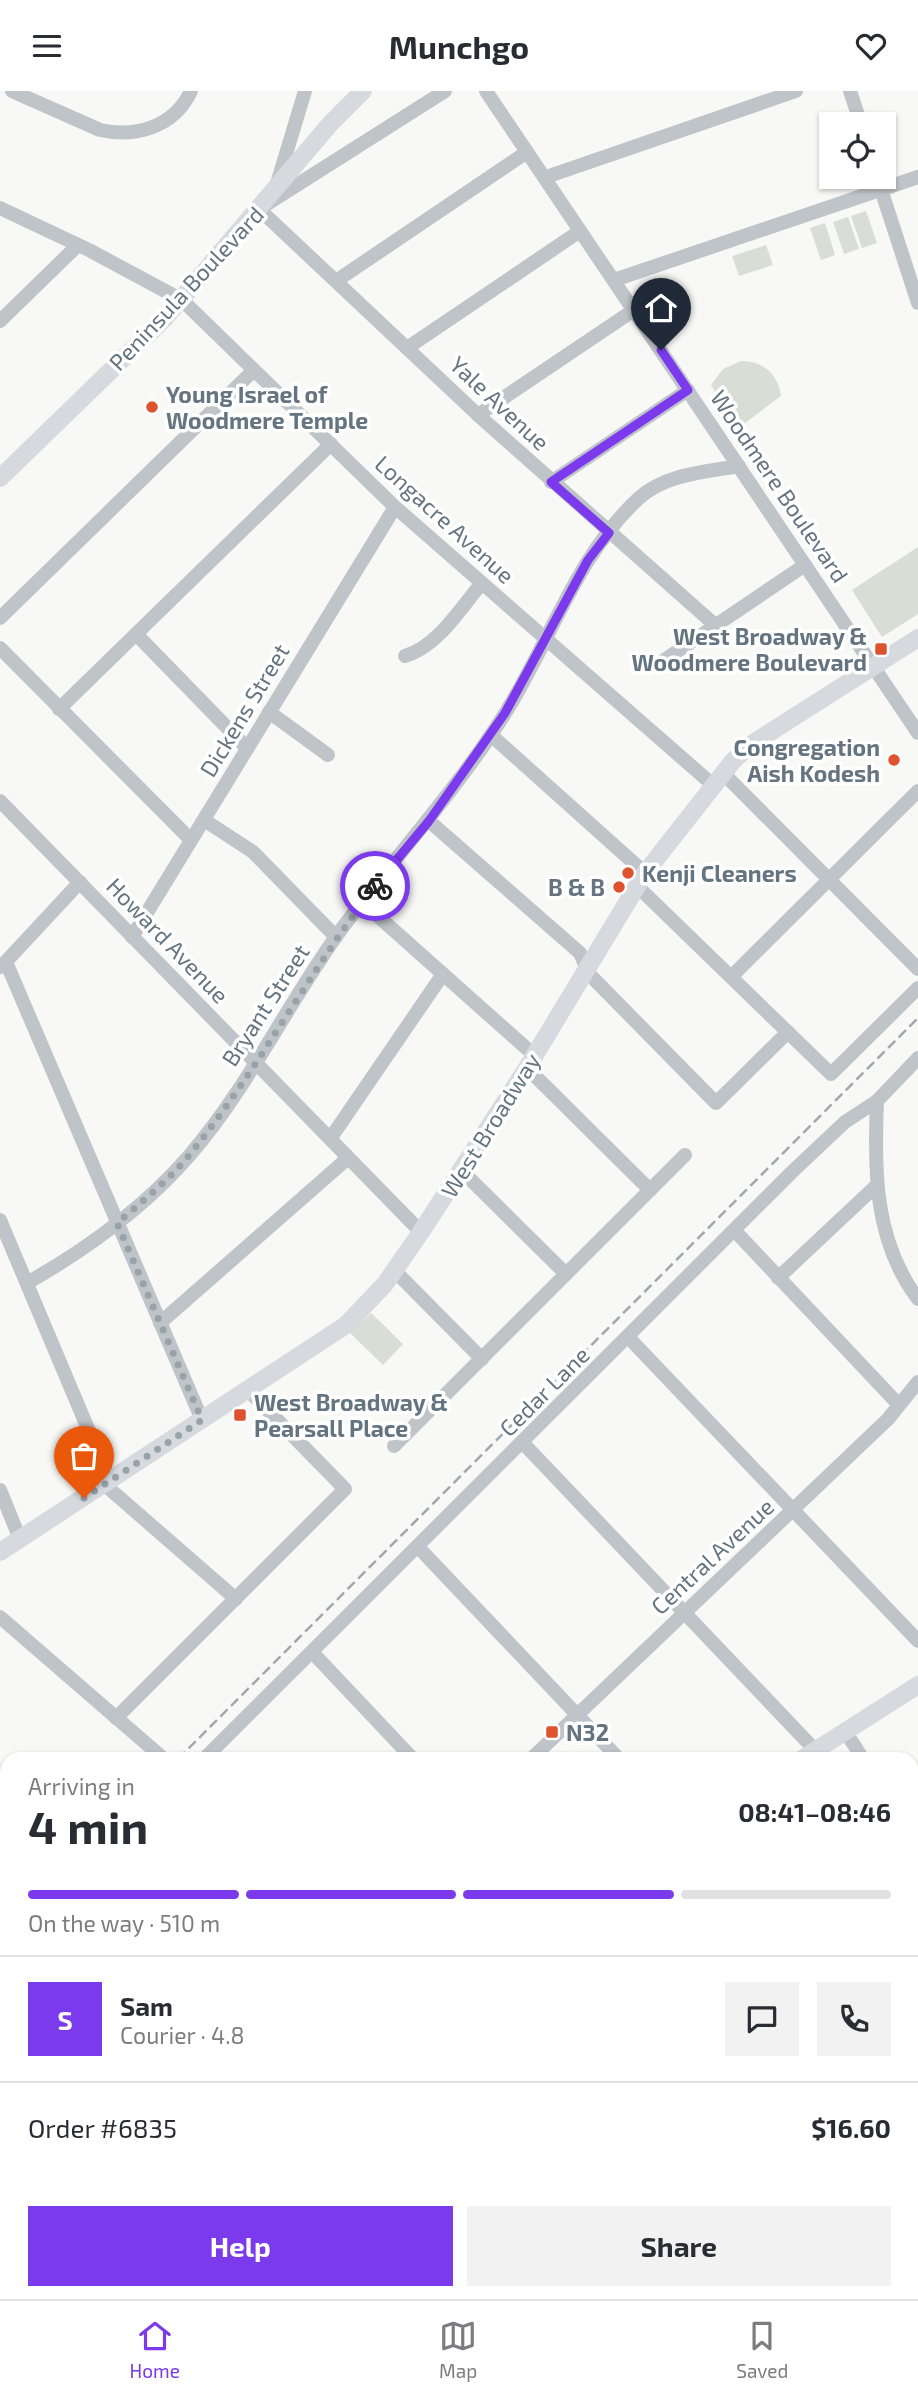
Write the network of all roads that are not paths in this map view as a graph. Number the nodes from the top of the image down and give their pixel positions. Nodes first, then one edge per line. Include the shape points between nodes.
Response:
1 (12, 91) edge
2 (191, 91) edge
3 (305, 91) edge
4 (363, 91) edge
5 (445, 91) edge
6 (486, 91) edge
7 (796, 91) edge
8 (850, 91) edge
9 (857, 112) edge
10 (527, 152) junction
11 (546, 177) junction
12 (918, 177) edge
13 (896, 180) edge
14 (863, 189) edge
15 (881, 189) edge
16 (274, 192) junction
17 (0, 208) edge
18 (259, 209) junction
19 (580, 230) junction
20 (77, 246) junction
21 (614, 280) junction
22 (336, 281) junction
23 (182, 300) junction
24 (918, 303) edge
25 (634, 310) junction
26 (0, 321) edge
27 (407, 348) junction
28 (253, 371) junction
29 (688, 390) junction
30 (478, 415) junction
31 (331, 444) junction
32 (739, 466) junction
33 (0, 478) edge
34 (551, 482) junction
35 (395, 507) junction
36 (609, 533) junction
37 (805, 565) junction
38 (481, 584) junction
39 (0, 618) edge
40 (715, 625) junction
41 (136, 634) junction
42 (918, 638) edge
43 (545, 639) junction
44 (0, 648) edge
45 (405, 656) dead end
46 (663, 661) dead end
47 (873, 667) junction
48 (60, 709) junction
49 (269, 712) junction
50 (918, 733) edge
51 (491, 735) junction
52 (247, 748) junction
53 (328, 755) dead end
54 (718, 779) junction
55 (918, 791) edge
56 (1, 803) edge
57 (204, 820) junction
58 (429, 821) junction
59 (190, 839) junction
60 (641, 880) junction
61 (828, 880) junction
62 (80, 882) junction
63 (362, 902) junction
64 (132, 937) junction
65 (336, 937) junction
66 (3, 965) edge
67 (588, 967) junction
68 (918, 969) edge
69 (443, 974) junction
70 (732, 976) junction
71 (918, 988) edge
72 (788, 1032) junction
73 (918, 1058) edge
74 (531, 1061) junction
75 (255, 1062) junction
76 (877, 1101) junction
77 (330, 1139) junction
78 (685, 1155) dead end
79 (348, 1158) junction
80 (462, 1171) junction
81 (877, 1185) junction
82 (650, 1190) junction
83 (0, 1220) edge
84 (117, 1223) junction
85 (735, 1231) junction
86 (421, 1232) junction
87 (394, 1270) junction
88 (566, 1275) junction
89 (778, 1278) junction
90 (27, 1283) junction
91 (918, 1299) edge
92 (160, 1323) junction
93 (629, 1338) junction
94 (482, 1359) junction
95 (918, 1382) edge
96 (248, 1390) junction
97 (899, 1405) junction
98 (202, 1420) junction
99 (523, 1443) junction
100 (394, 1446) dead end
101 (107, 1483) junction
102 (0, 1490) edge
103 (793, 1510) junction
104 (20, 1539) junction
105 (418, 1547) junction
106 (0, 1552) edge
107 (236, 1599) junction
108 (685, 1613) junction
109 (0, 1618) edge
110 (918, 1641) edge
111 (312, 1652) junction
112 (918, 1685) edge
113 (577, 1715) junction
114 (116, 1718) junction
115 (845, 1731) junction
116 (156, 1752) edge
117 (211, 1752) edge
118 (406, 1752) edge
119 (538, 1752) edge
120 (612, 1752) edge
121 (806, 1752) edge
122 (811, 1752) edge
123 (858, 1752) edge

1 - 2 street via 100,130 133,133 166,120
3 - 16 street
4 - 16 main road, Peninsula Boulevard
5 - 18 street
6 - 10 street, Woodmere Boulevard
7 - 11 street
8 - 9 street
10 - 11 street, Woodmere Boulevard
10 - 22 street
11 - 19 street, Woodmere Boulevard
12 - 13 street
14 - 21 street
15 - 24 street
16 - 18 main road, Peninsula Boulevard
17 - 20 street, Longacre Avenue
18 - 22 street, Yale Avenue
18 - 23 main road, Peninsula Boulevard
19 - 21 street, Woodmere Boulevard
19 - 27 street
20 - 23 street, Longacre Avenue
20 - 26 street
21 - 25 street, Woodmere Boulevard
22 - 27 street, Yale Avenue
23 - 28 street, Longacre Avenue
23 - 33 main road, Peninsula Boulevard
25 - 29 street, Woodmere Boulevard
25 - 30 street
27 - 30 street, Yale Avenue
28 - 31 street, Longacre Avenue
28 - 39 street
29 - 32 street, Woodmere Boulevard
29 - 34 street
30 - 34 street, Yale Avenue
31 - 35 street, Longacre Avenue
31 - 41 street
32 - 36 street, Bryant Street via 656,485
32 - 37 street, Woodmere Boulevard
34 - 36 street, Yale Avenue
35 - 38 street, Longacre Avenue
35 - 49 street, Dickens Street
36 - 40 street, Yale Avenue
36 - 43 street, Bryant Street via 588,560
37 - 40 street
37 - 47 street, Woodmere Boulevard
38 - 43 street, Longacre Avenue
38 - 45 street via 432,642
40 - 46 street
41 - 48 street
41 - 52 street
42 - 47 main road, West Broadway
43 - 51 street, Bryant Street
43 - 54 street, Longacre Avenue
44 - 48 street
47 - 50 street, Woodmere Boulevard
47 - 54 main road, West Broadway via 750,745
48 - 59 street
49 - 52 street, Dickens Street
49 - 53 street
51 - 58 street, Bryant Street
51 - 60 street
52 - 57 street, Dickens Street
54 - 60 main road, West Broadway
54 - 61 street, Longacre Avenue
55 - 61 street
56 - 62 street, Howard Avenue
57 - 59 street, Dickens Street
57 - 65 street via 253,852
58 - 63 street, Bryant Street
58 - 67 street via 580,953
59 - 64 street, Dickens Street
60 - 67 main road, West Broadway
60 - 70 street
61 - 68 street, Longacre Avenue
61 - 70 street
62 - 64 street, Howard Avenue
62 - 66 street
63 - 65 street, Bryant Street
63 - 69 street
64 - 75 street, Howard Avenue
65 - 75 street, Bryant Street
66 - 84 street
67 - 72 street via 612,1000 716,1103
67 - 74 main road, West Broadway
69 - 74 street
69 - 77 street
70 - 72 street
71 - 72 street via 831,1074
73 - 76 street, Cedar Lane
74 - 80 main road, West Broadway
74 - 82 street
75 - 77 street, Howard Avenue
75 - 84 street, Bryant Street via 189,1155
76 - 81 street
76 - 85 street, Cedar Lane via 845,1122
77 - 79 street, Howard Avenue
78 - 82 street
79 - 86 street, Howard Avenue
79 - 92 street
80 - 86 main road, West Broadway
80 - 88 street
81 - 89 street
81 - 91 street via 891,1250
82 - 88 street
83 - 90 street
84 - 90 street, Bryant Street via 78,1254
84 - 92 street
85 - 89 street
85 - 93 street, Cedar Lane
86 - 87 main road, West Broadway
87 - 94 street
87 - 96 main road, West Broadway via 346,1325
88 - 94 street
89 - 97 street
90 - 101 street
92 - 98 street
93 - 99 street, Cedar Lane
93 - 103 street
94 - 100 street
95 - 97 street, Central Avenue
96 - 98 main road, West Broadway
96 - 107 street via 345,1489
97 - 103 street, Central Avenue
98 - 101 main road, West Broadway
99 - 105 street, Cedar Lane
99 - 108 street
101 - 104 main road, West Broadway
101 - 107 street
102 - 104 street
103 - 108 street, Central Avenue
103 - 110 street
104 - 106 main road, West Broadway
105 - 111 street, Cedar Lane
105 - 113 street
107 - 114 street
108 - 113 street, Central Avenue
108 - 121 street
109 - 114 street
111 - 117 street, Cedar Lane
111 - 118 street
112 - 115 main road
113 - 119 street, Central Avenue
113 - 120 street
114 - 116 street
115 - 122 main road
115 - 123 street

